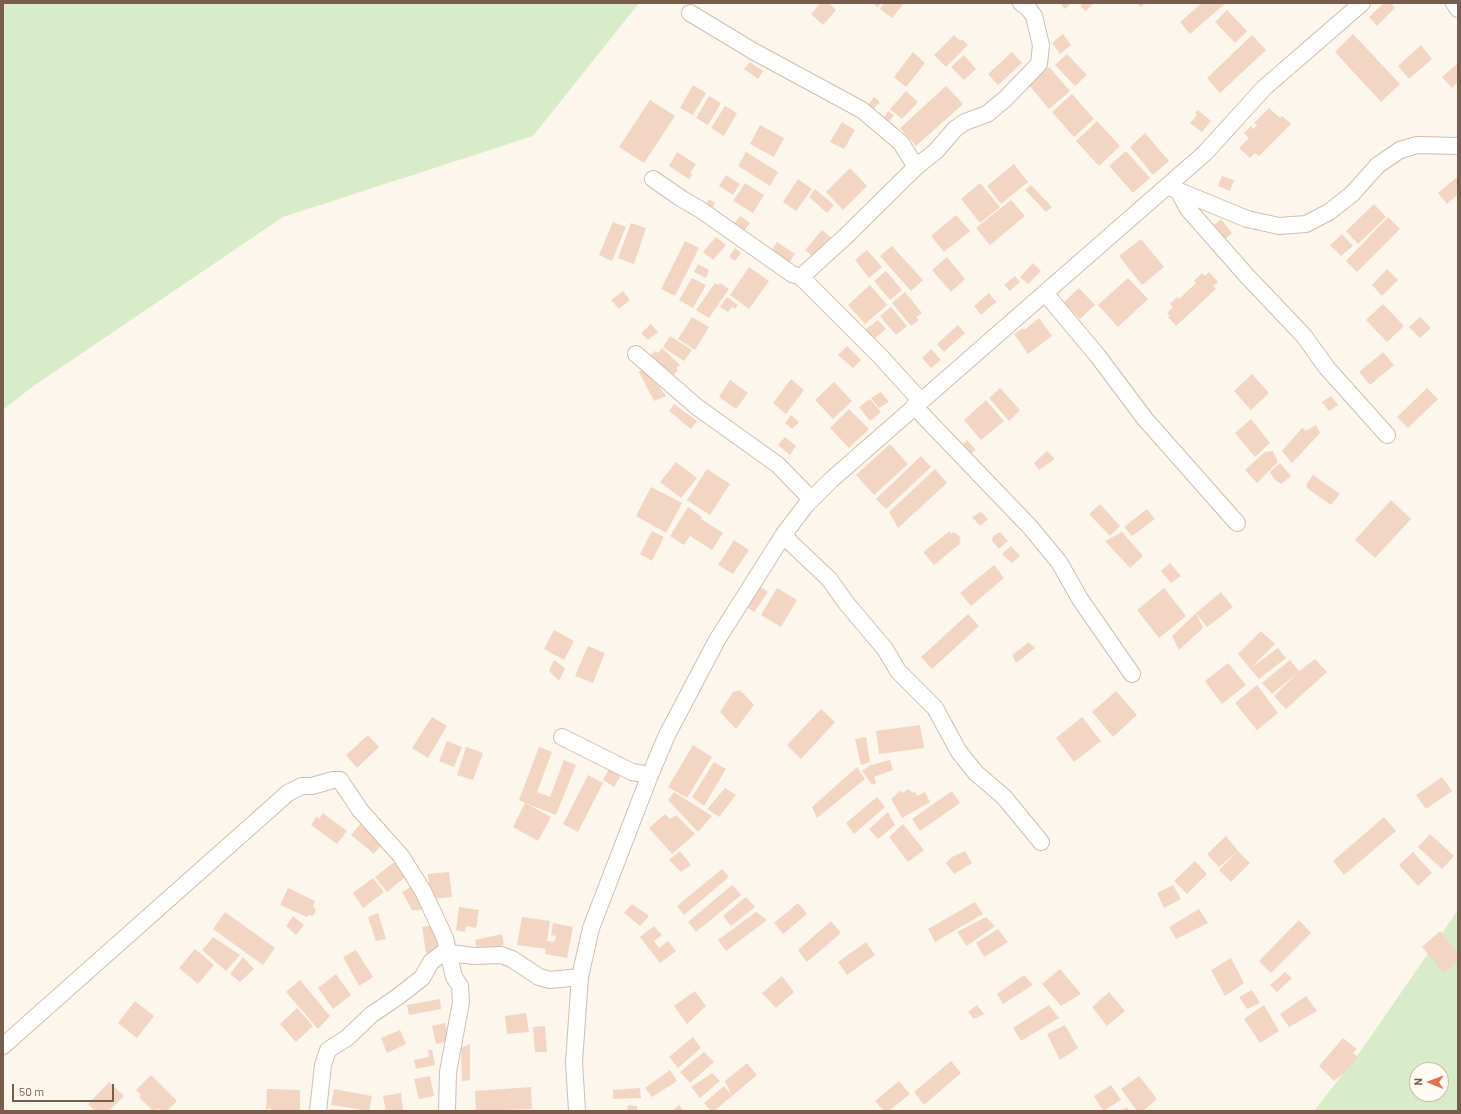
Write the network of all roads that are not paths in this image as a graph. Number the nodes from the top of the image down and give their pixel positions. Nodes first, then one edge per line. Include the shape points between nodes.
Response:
1 (1021, 3) edge
2 (1362, 3) edge
3 (1454, 3) edge
4 (1458, 9) edge
5 (690, 13) dead end
6 (1458, 146) edge
7 (916, 167) junction
8 (653, 179) dead end
9 (1173, 189) junction
10 (801, 277) junction
11 (1044, 293) junction
12 (636, 354) dead end
13 (917, 403) junction
14 (1387, 435) dead end
15 (811, 499) junction
16 (1237, 523) dead end
17 (784, 534) junction
18 (1132, 674) dead end
19 (562, 737) dead end
20 (650, 775) junction
21 (1041, 842) dead end
22 (449, 951) junction
23 (580, 977) junction
24 (3, 1046) edge
25 (318, 1111) edge
26 (447, 1111) edge
27 (577, 1111) edge

1 - 7 street via 1034,16 1041,45 1038,64 999,104 987,114 965,122
2 - 9 street via 1264,88
3 - 4 street
5 - 7 street via 753,51 862,110 900,144
6 - 9 street via 1417,145 1400,150 1378,165 1352,194 1329,212 1306,224 1279,226 1247,219
7 - 10 street
8 - 10 street via 792,274
9 - 11 street
9 - 14 street via 1247,276 1304,336 1327,368
10 - 13 street via 880,356
11 - 13 street
11 - 16 street via 1097,355 1145,419
12 - 15 street via 697,407 778,465
13 - 15 street
13 - 18 street via 1059,562 1080,599
15 - 17 street
17 - 20 street via 716,640 667,735
17 - 21 street via 829,579 885,649 898,671 935,708 959,752 976,773 1004,797
19 - 20 street via 632,772
20 - 23 street via 591,928
22 - 23 street via 474,956 501,955 512,959 539,977 550,980
22 - 24 street via 423,892 401,856 360,810 340,780 302,786 282,798
22 - 25 street via 431,962 422,978 371,1015 347,1038 328,1050
22 - 26 street via 454,977 460,986 460,1002 448,1072
23 - 27 street via 574,1062

